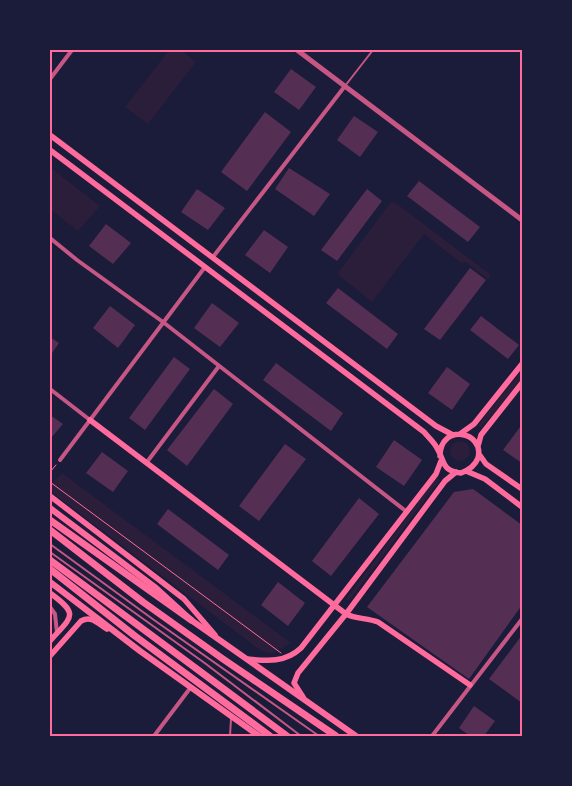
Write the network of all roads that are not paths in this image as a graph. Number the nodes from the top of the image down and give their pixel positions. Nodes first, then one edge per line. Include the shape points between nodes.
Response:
1 (72, 50) edge
2 (297, 50) edge
3 (373, 50) edge
4 (50, 79) edge
5 (345, 86) junction
6 (50, 135) edge
7 (50, 150) edge
8 (522, 220) edge
9 (50, 238) edge
10 (213, 257) junction
11 (205, 267) junction
12 (163, 322) junction
13 (522, 364) edge
14 (219, 366) junction
15 (522, 384) edge
16 (50, 389) edge
17 (90, 420) junction
18 (456, 434) junction
19 (478, 451) junction
20 (441, 458) junction
21 (60, 460) road end
22 (147, 462) junction
23 (466, 471) junction
24 (456, 472) junction
25 (522, 489) edge
26 (50, 496) edge
27 (522, 507) edge
28 (50, 508) edge
29 (408, 512) junction
30 (50, 520) edge
31 (50, 530) edge
32 (50, 544) edge
33 (50, 552) edge
34 (50, 560) edge
35 (50, 569) edge
36 (50, 582) edge
37 (50, 593) edge
38 (335, 605) junction
39 (50, 607) edge
40 (346, 614) junction
41 (522, 619) edge
42 (191, 620) junction
43 (57, 632) junction
44 (115, 632) junction
45 (50, 641) edge
46 (219, 641) junction
47 (50, 656) edge
48 (244, 658) junction
49 (470, 685) junction
50 (191, 687) junction
51 (304, 699) junction
52 (232, 717) junction
53 (154, 736) edge
54 (230, 736) edge
55 (259, 736) edge
56 (270, 736) edge
57 (287, 736) edge
58 (301, 736) edge
59 (319, 736) edge
60 (336, 736) edge
61 (356, 736) edge
62 (432, 736) edge

1 - 4 street
2 - 5 street
3 - 5 lane
5 - 8 street
5 - 10 street
6 - 10 main road
7 - 11 main road
9 - 12 street
10 - 11 main road
10 - 18 main road via 436,426
11 - 12 street
11 - 20 main road via 424,432
12 - 14 street
12 - 17 street
13 - 18 main road via 474,424
14 - 22 street
14 - 29 street
15 - 19 main road via 481,435
16 - 17 street
17 - 21 street
17 - 22 main road
18 - 19 main road via 471,438
18 - 20 main road via 444,441
19 - 23 main road via 474,465
19 - 25 main road via 486,464
20 - 24 main road via 447,468
20 - 29 main road via 436,474
22 - 38 main road
23 - 24 main road
23 - 27 main road via 485,479
24 - 40 main road via 445,481
26 - 46 main road via 184,599
28 - 42 main road via 156,588
29 - 38 main road
30 - 42 highway
31 - 60 highway via 192,637
32 - 59 lane
33 - 58 lane
34 - 57 highway
35 - 56 highway
36 - 44 main road
37 - 43 main road via 69,608 69,619
38 - 40 main road
38 - 48 main road via 294,654 284,659
39 - 43 street via 55,614
40 - 49 main road via 378,622
40 - 51 main road via 296,678 294,683
41 - 49 street
42 - 46 main road
43 - 45 main road
44 - 47 main road via 92,618 86,618
44 - 50 main road
46 - 48 main road
48 - 51 main road
49 - 62 street
50 - 52 main road
50 - 53 street
51 - 61 main road
52 - 54 lane
52 - 55 main road

